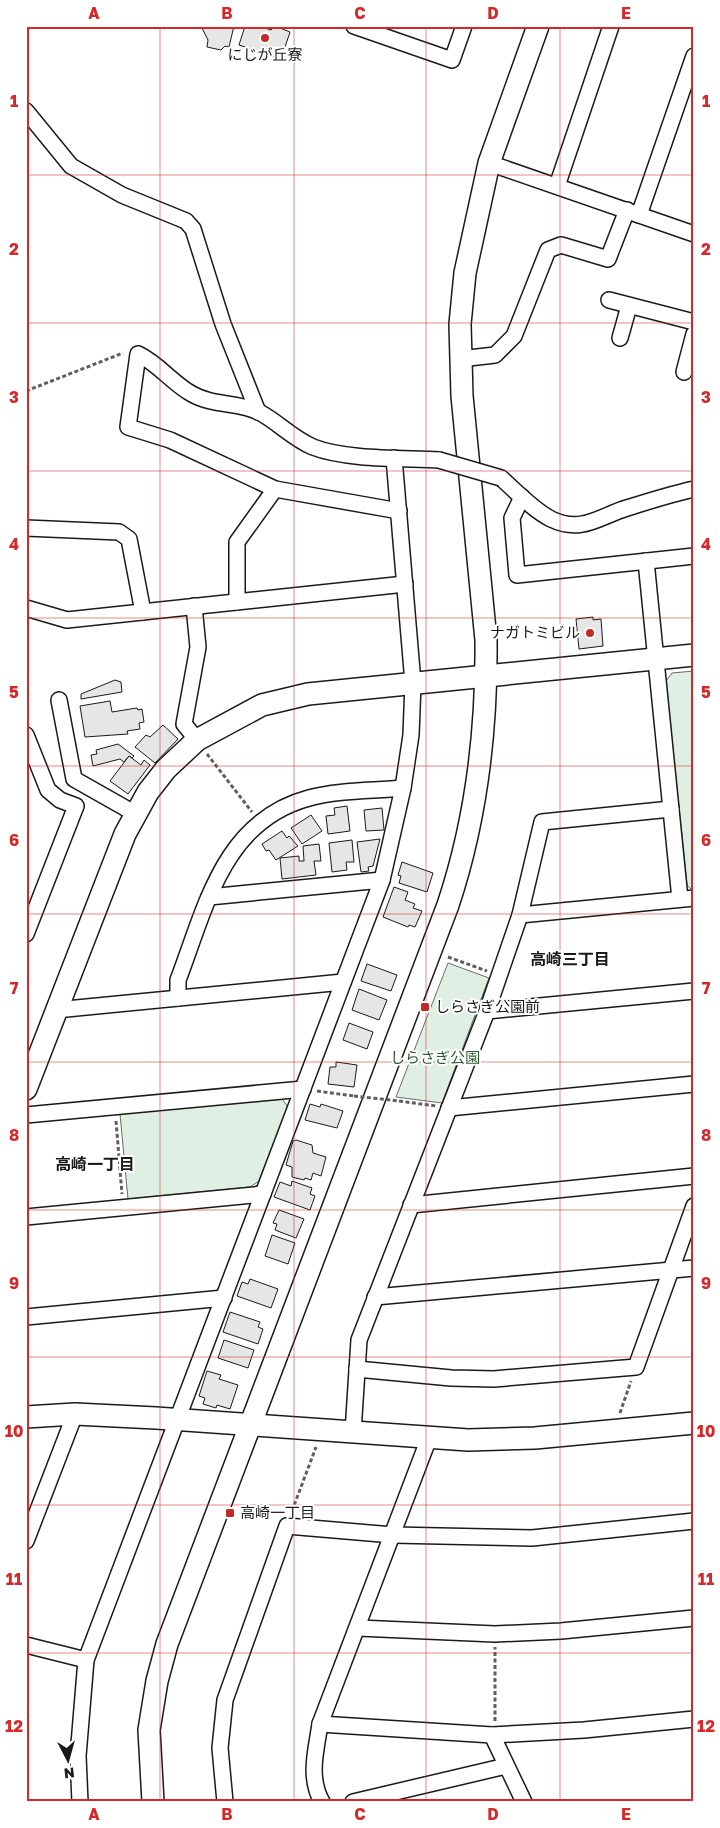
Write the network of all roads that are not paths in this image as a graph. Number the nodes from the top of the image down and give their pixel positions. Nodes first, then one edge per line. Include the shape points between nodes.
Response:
1 (354, 26) edge
2 (464, 26) edge
3 (538, 26) edge
4 (611, 26) edge
5 (694, 56) edge
6 (26, 111) edge
7 (488, 163) junction
8 (556, 186) junction
9 (633, 213) junction
10 (694, 234) edge
11 (610, 300) dead end
12 (629, 306) junction
13 (694, 322) edge
14 (694, 334) edge
15 (620, 338) dead end
16 (460, 359) junction
17 (684, 372) dead end
18 (258, 412) junction
19 (394, 458) junction
20 (275, 489) junction
21 (694, 489) edge
22 (522, 497) junction
23 (399, 511) junction
24 (26, 528) edge
25 (694, 556) edge
26 (646, 561) junction
27 (405, 584) junction
28 (237, 602) junction
29 (194, 606) junction
30 (26, 608) edge
31 (143, 612) junction
32 (694, 655) edge
33 (656, 659) junction
34 (486, 676) junction
35 (413, 683) junction
36 (59, 700) dead end
37 (26, 735) edge
38 (197, 740) junction
39 (403, 788) junction
40 (671, 809) junction
41 (134, 813) junction
42 (382, 880) junction
43 (209, 897) junction
44 (687, 898) edge
45 (520, 915) junction
46 (26, 934) edge
47 (343, 982) junction
48 (694, 991) edge
49 (178, 998) junction
50 (56, 1010) junction
51 (487, 1010) junction
52 (694, 1084) edge
53 (26, 1089) edge
54 (303, 1089) junction
55 (449, 1108) junction
56 (26, 1115) edge
57 (694, 1176) edge
58 (263, 1194) junction
59 (411, 1205) junction
60 (694, 1206) edge
61 (26, 1217) edge
62 (694, 1268) edge
63 (671, 1270) junction
64 (375, 1297) junction
65 (224, 1298) junction
66 (26, 1317) edge
67 (357, 1369) junction
68 (75, 1414) junction
69 (26, 1417) edge
70 (178, 1420) junction
71 (252, 1424) junction
72 (694, 1424) edge
73 (353, 1432) junction
74 (429, 1438) junction
75 (694, 1521) edge
76 (394, 1535) junction
77 (26, 1541) edge
78 (694, 1618) edge
79 (358, 1628) junction
80 (26, 1645) edge
81 (86, 1660) junction
82 (694, 1719) edge
83 (320, 1724) junction
84 (494, 1730) junction
85 (506, 1766) junction
86 (80, 1802) edge
87 (153, 1802) edge
88 (225, 1802) edge
89 (322, 1802) edge
90 (353, 1802) edge
91 (524, 1802) edge

1 - 2 street via 452,60
3 - 7 street
4 - 8 street
5 - 9 street
6 - 18 street via 71,166 122,195 186,221 193,229 223,324
7 - 8 street
7 - 16 street via 465,273
8 - 9 street
9 - 10 street
9 - 16 street via 608,259 561,245 548,250 514,336 495,355
11 - 12 street
12 - 13 street
12 - 15 street
14 - 17 street
16 - 34 street via 486,640
18 - 19 street via 291,436 313,447
18 - 20 street via 192,394 153,361 138,354 128,427 170,440
19 - 22 street, bridge via 438,460 501,478
19 - 23 street
20 - 23 street
20 - 28 street via 237,542
21 - 22 street via 625,508 598,522 568,525 552,520
22 - 26 street via 512,518 517,575
23 - 27 street
24 - 31 street via 119,532 129,539
25 - 26 street
26 - 33 street
27 - 28 street
27 - 35 street
28 - 29 street
29 - 31 street
29 - 38 street via 198,647 184,724
30 - 31 street via 67,620
32 - 33 street
33 - 34 street
33 - 40 street
34 - 35 street
34 - 71 street via 484,738 476,798 460,869
35 - 38 street via 282,699 248,711
35 - 39 street via 411,735
36 - 41 street via 74,779
37 - 46 street via 48,790 60,800 76,806
38 - 41 street via 157,779
39 - 42 street
39 - 43 street via 330,794 284,807 244,836 229,855
40 - 44 street
40 - 45 street via 542,822
41 - 50 street
42 - 43 street
42 - 47 street
43 - 49 street via 178,980
44 - 45 street
45 - 51 street
47 - 49 street
47 - 54 street
48 - 51 street
49 - 50 street
50 - 53 street
51 - 55 street
52 - 55 street
54 - 56 street
54 - 58 street
55 - 59 street
57 - 59 street
58 - 61 street
58 - 65 street
59 - 64 street
60 - 63 street
62 - 63 street
63 - 64 street
63 - 67 street via 636,1367 494,1378 452,1378
64 - 67 street via 359,1340
65 - 66 street
65 - 70 street
67 - 73 street
68 - 69 street
68 - 70 street
68 - 77 street
70 - 71 street
70 - 81 street
71 - 73 street
71 - 87 street via 181,1604 157,1680 149,1730
72 - 74 street via 535,1438
73 - 74 street
74 - 76 street
75 - 76 street via 532,1538
76 - 79 street
76 - 88 street via 288,1526 225,1700 220,1748
78 - 79 street via 561,1632 495,1634
79 - 83 street
80 - 81 street
81 - 86 street via 78,1756
82 - 84 street via 584,1730
83 - 84 street
83 - 89 street via 314,1780
84 - 85 street
85 - 90 street
85 - 91 street

